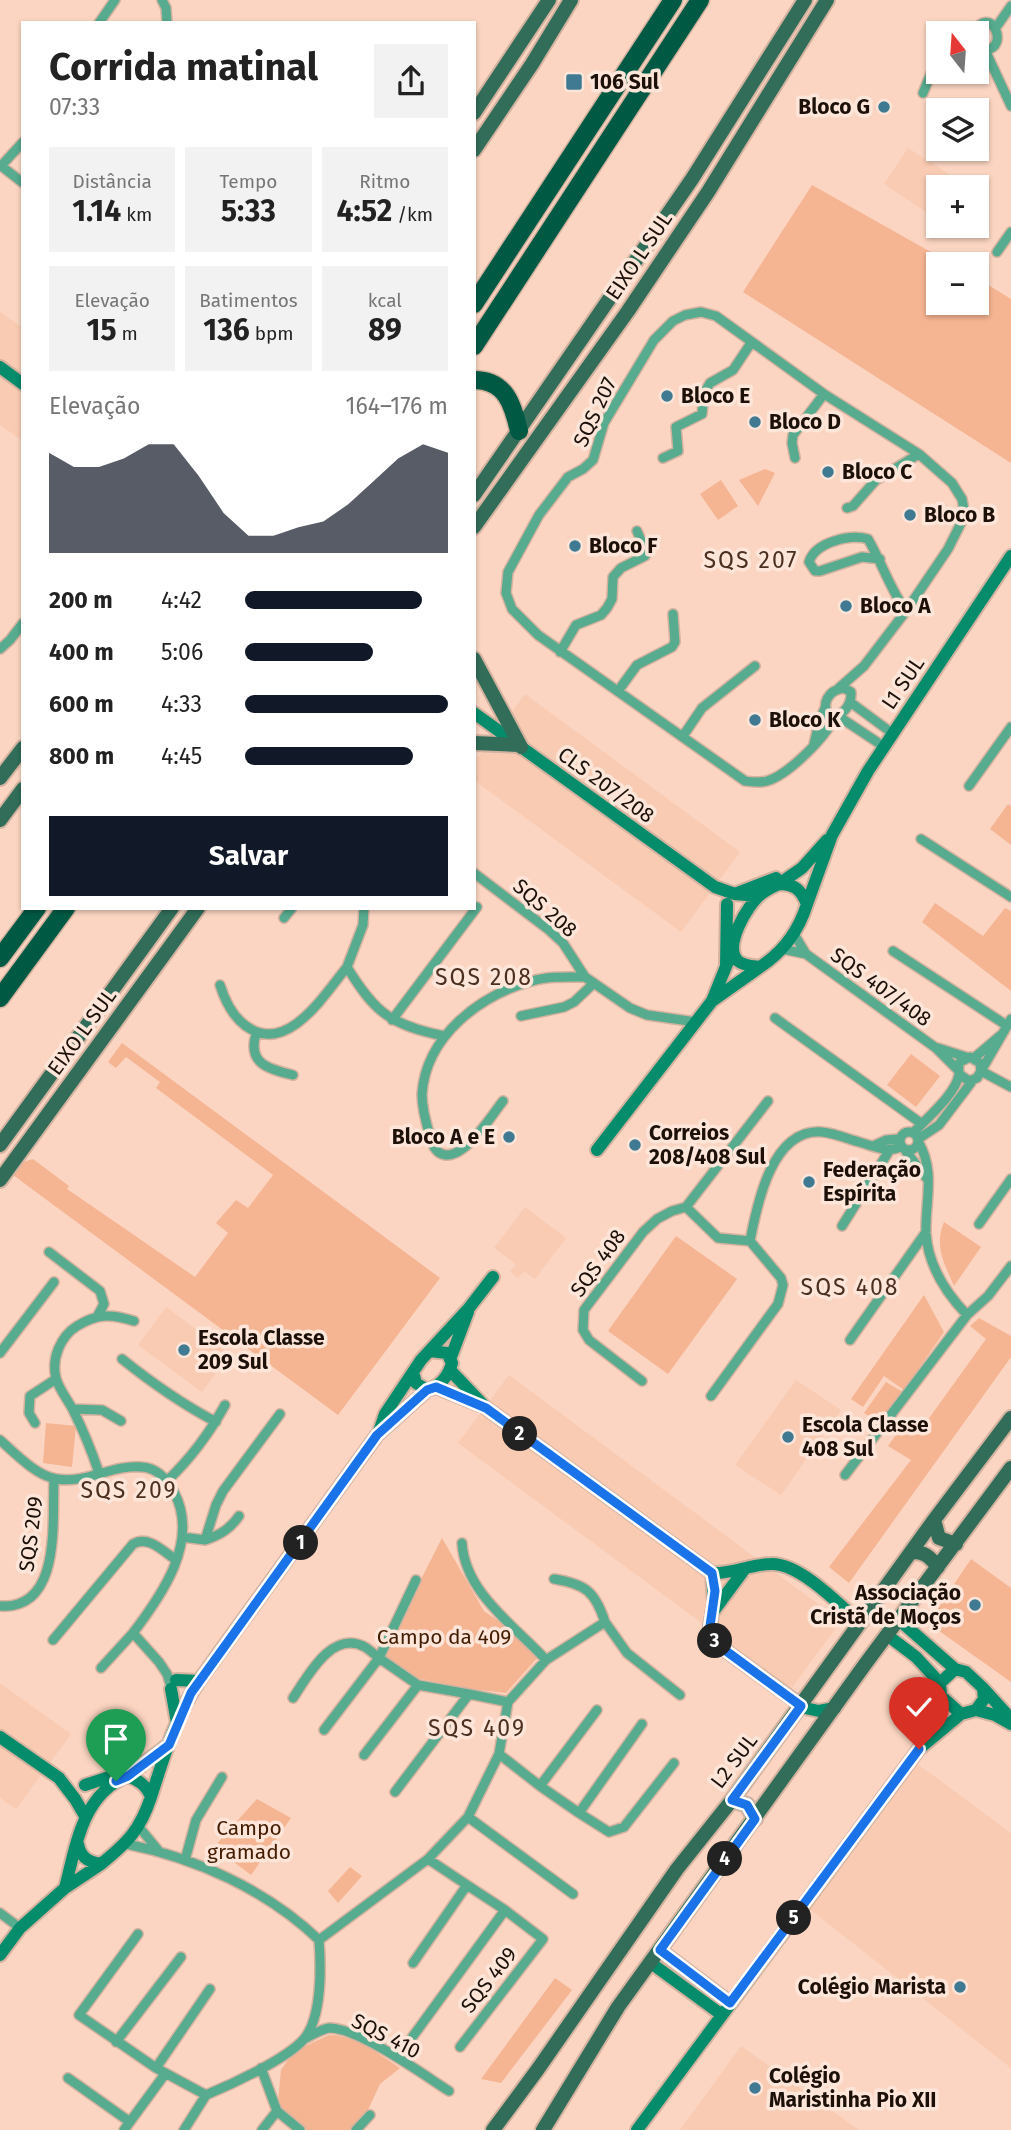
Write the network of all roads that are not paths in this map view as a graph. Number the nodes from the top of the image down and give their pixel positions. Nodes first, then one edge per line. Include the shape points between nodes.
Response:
1 (115, 0) edge
2 (162, 0) edge
3 (549, 0) edge
4 (571, 0) edge
5 (673, 0) edge
6 (700, 0) edge
7 (805, 0) edge
8 (827, 0) edge
9 (1011, 6) edge
10 (100, 21) edge
11 (167, 21) edge
12 (989, 23) edge
13 (997, 26) junction
14 (989, 49) edge
15 (989, 59) edge
16 (927, 84) edge
17 (923, 93) dead end
18 (1011, 106) edge
19 (476, 110) edge
20 (21, 144) edge
21 (476, 147) edge
22 (1, 165) edge
23 (21, 181) edge
24 (1011, 232) edge
25 (997, 252) dead end
26 (476, 301) edge
27 (476, 343) edge
28 (751, 343) junction
29 (0, 367) edge
30 (476, 380) edge
31 (21, 383) edge
32 (824, 394) junction
33 (519, 431) junction
34 (919, 454) junction
35 (663, 458) dead end
36 (795, 458) dead end
37 (476, 492) edge
38 (847, 508) dead end
39 (476, 524) edge
40 (637, 531) dead end
41 (868, 539) junction
42 (1011, 556) edge
43 (862, 557) junction
44 (880, 559) junction
45 (906, 611) junction
46 (673, 614) dead end
47 (21, 626) edge
48 (0, 649) edge
49 (560, 652) junction
50 (476, 663) edge
51 (755, 666) dead end
52 (864, 666) junction
53 (839, 688) junction
54 (618, 691) junction
55 (850, 697) junction
56 (825, 708) junction
57 (476, 714) edge
58 (836, 717) junction
59 (1011, 727) edge
60 (892, 733) junction
61 (683, 736) junction
62 (476, 743) edge
63 (814, 744) junction
64 (520, 746) junction
65 (883, 746) junction
66 (21, 751) edge
67 (0, 778) edge
68 (969, 786) dead end
69 (21, 792) edge
70 (0, 820) edge
71 (832, 835) junction
72 (921, 839) dead end
73 (802, 868) junction
74 (476, 875) edge
75 (779, 884) junction
76 (758, 896) junction
77 (1011, 897) edge
78 (731, 899) junction
79 (807, 904) junction
80 (36, 910) edge
81 (65, 910) edge
82 (171, 910) edge
83 (197, 910) edge
84 (290, 910) edge
85 (364, 910) edge
86 (475, 910) edge
87 (284, 918) dead end
88 (740, 923) junction
89 (794, 934) junction
90 (733, 948) junction
91 (782, 949) junction
92 (893, 951) dead end
93 (806, 954) junction
94 (0, 958) edge
95 (726, 966) junction
96 (348, 967) junction
97 (760, 967) junction
98 (590, 980) junction
99 (220, 985) dead end
100 (0, 998) edge
101 (712, 1001) junction
102 (521, 1016) dead end
103 (775, 1018) dead end
104 (392, 1020) junction
105 (696, 1022) junction
106 (1006, 1026) edge
107 (256, 1034) junction
108 (444, 1036) junction
109 (936, 1048) junction
110 (970, 1058) junction
111 (981, 1071) junction
112 (958, 1072) junction
113 (293, 1075) dead end
114 (973, 1080) junction
115 (1011, 1087) edge
116 (503, 1101) dead end
117 (768, 1101) dead end
118 (941, 1104) junction
119 (950, 1112) junction
120 (922, 1124) junction
121 (916, 1138) junction
122 (0, 1145) edge
123 (902, 1145) junction
124 (873, 1146) junction
125 (597, 1150) dead end
126 (889, 1150) junction
127 (1011, 1179) edge
128 (0, 1180) edge
129 (928, 1180) junction
130 (686, 1207) junction
131 (979, 1224) dead end
132 (842, 1226) dead end
133 (926, 1232) junction
134 (750, 1241) junction
135 (49, 1252) dead end
136 (1011, 1266) edge
137 (493, 1277) dead end
138 (54, 1282) dead end
139 (469, 1308) junction
140 (98, 1315) junction
141 (967, 1315) junction
142 (134, 1321) dead end
143 (850, 1340) dead end
144 (429, 1351) junction
145 (0, 1353) edge
146 (122, 1359) dead end
147 (451, 1363) junction
148 (413, 1372) junction
149 (56, 1379) junction
150 (642, 1381) dead end
151 (431, 1388) junction
152 (711, 1396) dead end
153 (225, 1405) dead end
154 (486, 1408) junction
155 (73, 1409) junction
156 (280, 1414) dead end
157 (1011, 1418) edge
158 (121, 1421) dead end
159 (216, 1422) junction
160 (35, 1423) dead end
161 (377, 1435) junction
162 (0, 1440) edge
163 (1011, 1468) edge
164 (99, 1472) junction
165 (845, 1475) dead end
166 (54, 1479) junction
167 (167, 1480) junction
168 (239, 1516) dead end
169 (934, 1520) junction
170 (181, 1537) junction
171 (205, 1541) junction
172 (461, 1543) dead end
173 (956, 1544) junction
174 (911, 1552) junction
175 (176, 1560) junction
176 (939, 1567) junction
177 (744, 1570) junction
178 (712, 1573) junction
179 (554, 1579) dead end
180 (416, 1580) dead end
181 (0, 1606) edge
182 (712, 1615) junction
183 (898, 1619) junction
184 (605, 1622) junction
185 (860, 1623) junction
186 (133, 1633) junction
187 (887, 1635) junction
188 (53, 1640) dead end
189 (379, 1658) junction
190 (546, 1660) junction
191 (101, 1668) dead end
192 (956, 1669) junction
193 (171, 1681) junction
194 (200, 1681) junction
195 (418, 1685) junction
196 (939, 1686) junction
197 (983, 1688) junction
198 (191, 1693) junction
199 (469, 1694) junction
200 (680, 1695) dead end
201 (293, 1698) dead end
202 (508, 1702) junction
203 (801, 1706) junction
204 (835, 1708) junction
205 (597, 1710) dead end
206 (976, 1710) junction
207 (183, 1712) junction
208 (961, 1714) junction
209 (1011, 1722) edge
210 (642, 1724) dead end
211 (177, 1725) junction
212 (324, 1730) dead end
213 (0, 1737) edge
214 (169, 1745) junction
215 (919, 1749) junction
216 (499, 1754) junction
217 (364, 1755) dead end
218 (674, 1763) dead end
219 (140, 1767) junction
220 (128, 1776) junction
221 (222, 1777) dead end
222 (59, 1779) junction
223 (85, 1785) junction
224 (540, 1786) junction
225 (106, 1788) junction
226 (395, 1792) dead end
227 (151, 1797) junction
228 (732, 1800) junction
229 (579, 1813) junction
230 (85, 1816) junction
231 (468, 1817) junction
232 (755, 1819) junction
233 (139, 1827) junction
234 (78, 1844) junction
235 (126, 1844) junction
236 (158, 1850) junction
237 (428, 1859) junction
238 (185, 1860) junction
239 (101, 1864) junction
240 (467, 1885) junction
241 (65, 1888) junction
242 (573, 1894) dead end
243 (505, 1910) junction
244 (0, 1913) edge
245 (20, 1928) junction
246 (138, 1934) dead end
247 (319, 1940) junction
248 (0, 1955) edge
249 (656, 1956) junction
250 (181, 1957) dead end
251 (413, 1963) dead end
252 (210, 1989) dead end
253 (730, 2003) junction
254 (722, 2015) junction
255 (304, 2039) junction
256 (116, 2042) junction
257 (408, 2043) dead end
258 (460, 2047) dead end
259 (261, 2068) junction
260 (161, 2071) junction
261 (68, 2078) dead end
262 (449, 2091) dead end
263 (206, 2095) junction
264 (277, 2111) junction
265 (370, 2115) dead end
266 (127, 2126) edge
267 (184, 2130) edge
268 (262, 2130) edge
269 (300, 2130) edge
270 (356, 2130) edge
271 (493, 2130) edge
272 (544, 2130) edge
273 (637, 2130) edge

1 - 10 street
2 - 11 street
3 - 19 main road
4 - 21 main road
5 - 26 highway
6 - 27 highway
7 - 33 main road, EIXO L SUL via 692,179
8 - 39 main road, EIXO L SUL via 708,192
9 - 13 street
12 - 13 street
13 - 14 street via 1001,32 998,45
15 - 18 street
16 - 17 street
20 - 22 street
22 - 23 street
24 - 25 street
28 - 32 street, SQS 207
28 - 35 street via 733,370 710,383 702,414 677,427 678,451
28 - 49 street, SQS 207 via 716,316 701,312 673,321 654,340 604,423 593,460 568,477 547,504 508,572 506,593 521,620
29 - 31 street
30 - 33 highway via 489,381 509,396
32 - 34 street, SQS 207
32 - 36 street via 793,435
33 - 37 main road, EIXO L SUL
34 - 38 street via 871,484
34 - 45 street, SQS 207 via 959,492 965,515
40 - 49 street via 645,556 621,568 613,578 607,608 576,625
41 - 43 street
41 - 43 street via 835,541 809,562 820,571
41 - 44 street
42 - 60 street, L1 SUL
43 - 44 street
44 - 45 street
45 - 52 street, SQS 207
46 - 54 street via 672,647 637,665
47 - 48 street
49 - 54 street, SQS 207
50 - 64 main road
51 - 61 street via 702,708
52 - 53 street, SQS 207
52 - 55 street, SQS 207
53 - 55 street via 848,689
53 - 56 street, SQS 207 via 828,695
54 - 61 street, SQS 207
55 - 58 street, SQS 207
55 - 60 street
56 - 58 street via 828,716
56 - 63 street
57 - 64 street, CLS 207/208
58 - 63 street, SQS 207
58 - 65 street
59 - 68 street
60 - 65 street, L1 SUL
61 - 63 street, SQS 207 via 746,781 758,782 786,771
62 - 64 main road
64 - 78 street, CLS 207/208
65 - 71 street, L1 SUL
66 - 67 main road
69 - 70 main road
71 - 73 street, L1 SUL
71 - 79 street, L1 SUL
72 - 77 street
73 - 75 street, L1 SUL
73 - 78 street
74 - 98 street, SQS 208 via 549,930
75 - 76 street, L1 SUL
75 - 79 street via 797,888
76 - 78 street
76 - 88 street
78 - 88 street, CLS 207/208
78 - 95 street
79 - 89 street, L1 SUL
80 - 94 highway
81 - 100 highway
82 - 122 main road, EIXO L SUL
83 - 128 main road, EIXO L SUL
84 - 87 street
85 - 96 street
86 - 104 street
88 - 90 street
89 - 91 street, L1 SUL
89 - 93 street, SQS 407/408
90 - 95 street
90 - 97 street via 742,963
91 - 93 street, SQS 407/408
91 - 97 street, L1 SUL
92 - 106 street
93 - 109 street, SQS 407/408
95 - 101 street
96 - 104 street via 360,988
96 - 107 street via 298,1023 285,1032
97 - 101 street
98 - 102 street via 574,1002
98 - 105 street, SQS 208 via 636,1012
98 - 108 street via 543,979 506,989 476,1007
99 - 107 street via 232,1013
101 - 105 street
103 - 120 street
104 - 108 street
105 - 125 street
106 - 110 street
106 - 111 street
107 - 113 street via 257,1059
108 - 116 street via 433,1053 422,1093 431,1143 438,1152 447,1155 465,1149
109 - 110 street, SQS 407/408
109 - 112 street, SQS 407/408
110 - 111 street via 980,1063
110 - 112 street via 960,1062
111 - 114 street
111 - 115 street
112 - 114 street via 965,1080
112 - 118 street
114 - 119 street
117 - 130 street, SQS 408
118 - 119 street
118 - 120 street
119 - 121 street via 935,1129
120 - 121 street
121 - 123 street via 913,1150
121 - 123 street via 905,1133
121 - 129 street via 926,1160
123 - 124 street via 886,1140
123 - 126 street
123 - 129 street
124 - 126 street
124 - 134 street via 821,1132 792,1141 774,1162
126 - 132 street
127 - 131 street
129 - 133 street
130 - 134 street via 718,1238
130 - 150 street, SQS 408 via 657,1219 643,1231 584,1310 583,1330 589,1340
133 - 141 street via 941,1284
133 - 143 street
134 - 152 street via 781,1278 783,1293
135 - 140 street via 100,1291 104,1304
136 - 141 street
137 - 139 street
138 - 145 street
139 - 144 street
139 - 147 street
140 - 142 street
140 - 149 street via 73,1328 62,1340
141 - 165 street
144 - 147 street via 442,1350
144 - 148 street
146 - 159 street
147 - 151 street
147 - 154 street
148 - 151 street via 416,1383
148 - 161 street
149 - 155 street
149 - 160 street via 30,1396 29,1413
151 - 154 street
151 - 161 street
153 - 159 street
154 - 178 street
155 - 158 street via 102,1410
155 - 164 street
156 - 171 street via 223,1492
157 - 169 main road, L2 SUL
159 - 167 street
161 - 194 street
162 - 166 street, SQS 209
163 - 173 main road
164 - 166 street, SQS 209 via 84,1478
164 - 167 street, SQS 209 via 140,1467 153,1469
166 - 181 street, SQS 209 via 51,1542 43,1583 24,1602
167 - 170 street via 183,1516
168 - 171 street via 233,1525
169 - 173 main road via 939,1538
169 - 174 main road, L2 SUL
170 - 171 street
170 - 175 street
172 - 190 street via 469,1569 490,1606
173 - 176 main road
174 - 176 main road via 928,1555
174 - 185 main road, L2 SUL
175 - 186 street via 153,1606
175 - 188 street via 146,1541 133,1544
176 - 183 main road
177 - 178 street
177 - 182 street
177 - 185 street via 769,1563 793,1569
178 - 182 street
179 - 184 street via 583,1586 593,1594
180 - 189 street
182 - 203 street via 710,1626 718,1645
183 - 187 main road
183 - 192 street
184 - 190 street
184 - 200 street via 627,1653
185 - 203 main road, L2 SUL
186 - 191 street
186 - 193 street
187 - 196 street via 928,1668
187 - 204 main road
189 - 195 street
189 - 201 street via 365,1647 341,1644 317,1663
189 - 212 street
190 - 202 street
192 - 196 street
192 - 197 street
193 - 194 street
193 - 198 street
193 - 207 street
193 - 211 street
194 - 198 street
195 - 199 street
195 - 217 street
196 - 208 street via 946,1702
196 - 215 street
197 - 206 street via 984,1699
197 - 209 street
198 - 207 street
199 - 202 street
199 - 226 street
202 - 216 street
203 - 204 street via 813,1711
203 - 228 main road, L2 SUL
204 - 232 main road
205 - 224 street
206 - 208 street
206 - 209 street
207 - 211 street
208 - 215 street
210 - 229 street
211 - 214 street
213 - 222 street
214 - 219 street
214 - 227 street
215 - 253 street
216 - 224 street
216 - 231 street
218 - 229 street via 624,1827 609,1832
219 - 220 street
219 - 223 street
220 - 225 street
220 - 227 street via 147,1787
221 - 238 street via 196,1820
222 - 223 street
222 - 230 street
223 - 225 street
224 - 229 street
225 - 230 street
227 - 233 street
228 - 232 main road via 747,1805
228 - 271 main road, L2 SUL via 677,1869
230 - 234 street
231 - 237 street
231 - 242 street
232 - 249 main road
233 - 235 street
233 - 236 street
234 - 239 street via 85,1859
234 - 241 street
235 - 236 street
235 - 239 street
236 - 238 street
237 - 240 street, SQS 409
237 - 247 street
238 - 247 street via 257,1893 297,1918
239 - 241 street
240 - 243 street, SQS 409
240 - 251 street
241 - 245 street
243 - 257 street, SQS 409
243 - 258 street, SQS 409 via 543,1939
244 - 245 street
245 - 248 street
246 - 256 street via 79,2015
247 - 255 street via 320,1990
249 - 253 street
249 - 254 street
249 - 272 main road via 618,2007
250 - 256 street
252 - 260 street
253 - 254 street
254 - 273 street
255 - 259 street, SQS 410
255 - 262 street, SQS 410 via 328,2028 347,2032
256 - 260 street
259 - 263 street, SQS 410
259 - 264 street
260 - 263 street
260 - 266 street
261 - 266 street
263 - 267 street
264 - 268 street
264 - 269 street
265 - 270 street

